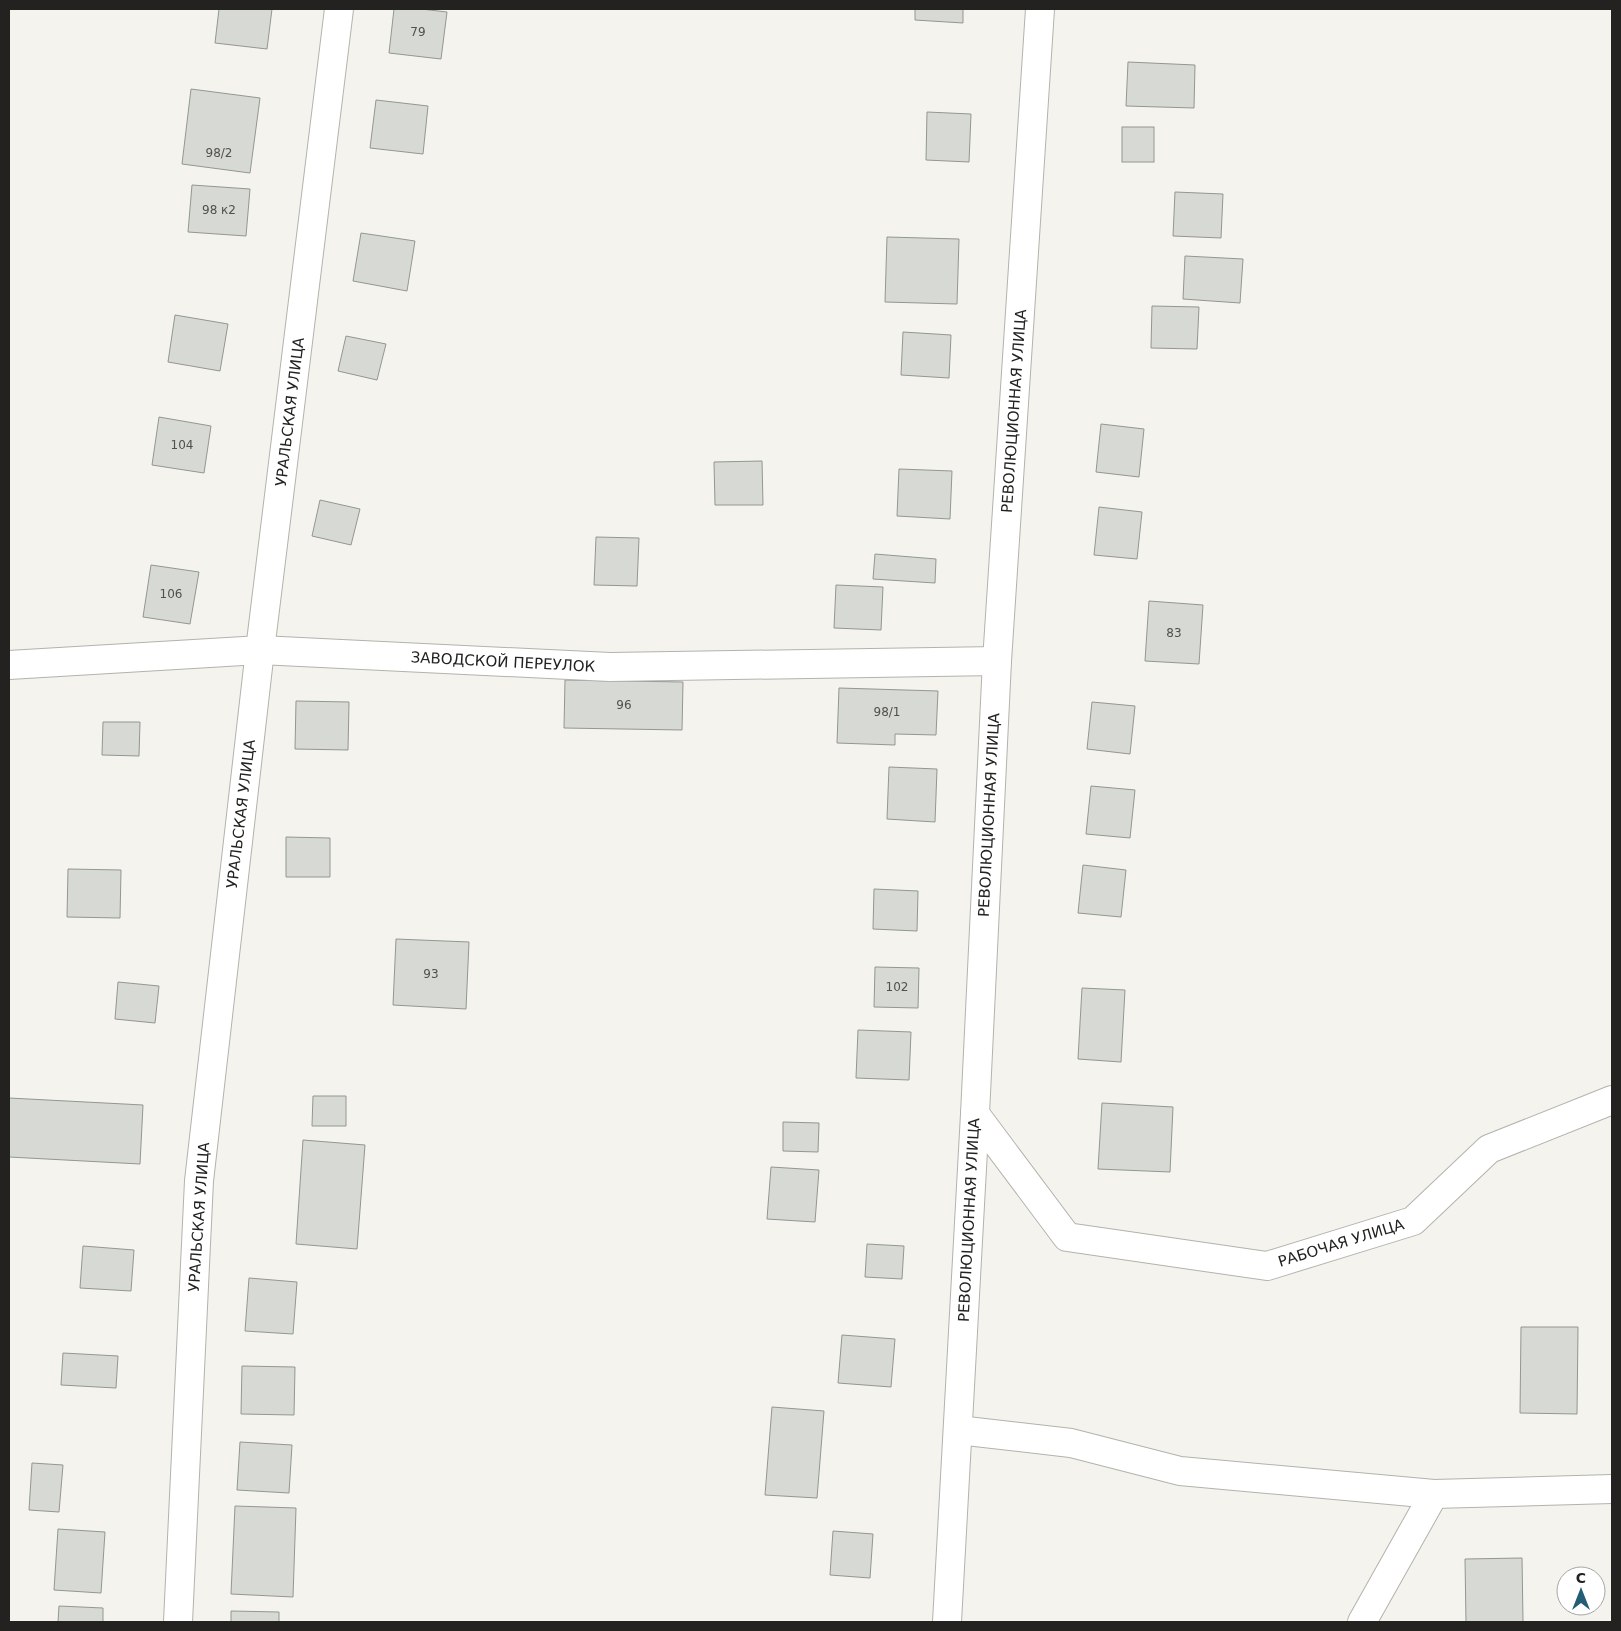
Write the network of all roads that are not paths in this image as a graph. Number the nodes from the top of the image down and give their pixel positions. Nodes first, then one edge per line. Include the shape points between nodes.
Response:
1 (340, 9) edge
2 (1040, 9) edge
3 (260, 650) junction
4 (997, 661) junction
5 (9, 665) edge
6 (1612, 1100) edge
7 (975, 1114) junction
8 (958, 1430) junction
9 (1612, 1489) edge
10 (1434, 1494) junction
11 (178, 1622) edge
12 (947, 1622) edge
13 (1362, 1622) edge

1 - 3 street, УРАЛЬСКАЯ УЛИЦА
2 - 4 street, РЕВОЛЮЦИОННАЯ УЛИЦА
3 - 4 street, ЗАВОДСКОЙ ПЕРЕУЛОК via 610,667
3 - 5 street, ЗАВОДСКОЙ ПЕРЕУЛОК
3 - 11 street, УРАЛЬСКАЯ УЛИЦА via 199,1181
4 - 7 street, РЕВОЛЮЦИОННАЯ УЛИЦА
6 - 7 street, РАБОЧАЯ УЛИЦА via 1489,1149 1413,1221 1267,1266 1067,1237
7 - 8 street, РЕВОЛЮЦИОННАЯ УЛИЦА
8 - 10 street via 1071,1443 1180,1471
8 - 12 street, РЕВОЛЮЦИОННАЯ УЛИЦА
9 - 10 street
10 - 13 street

